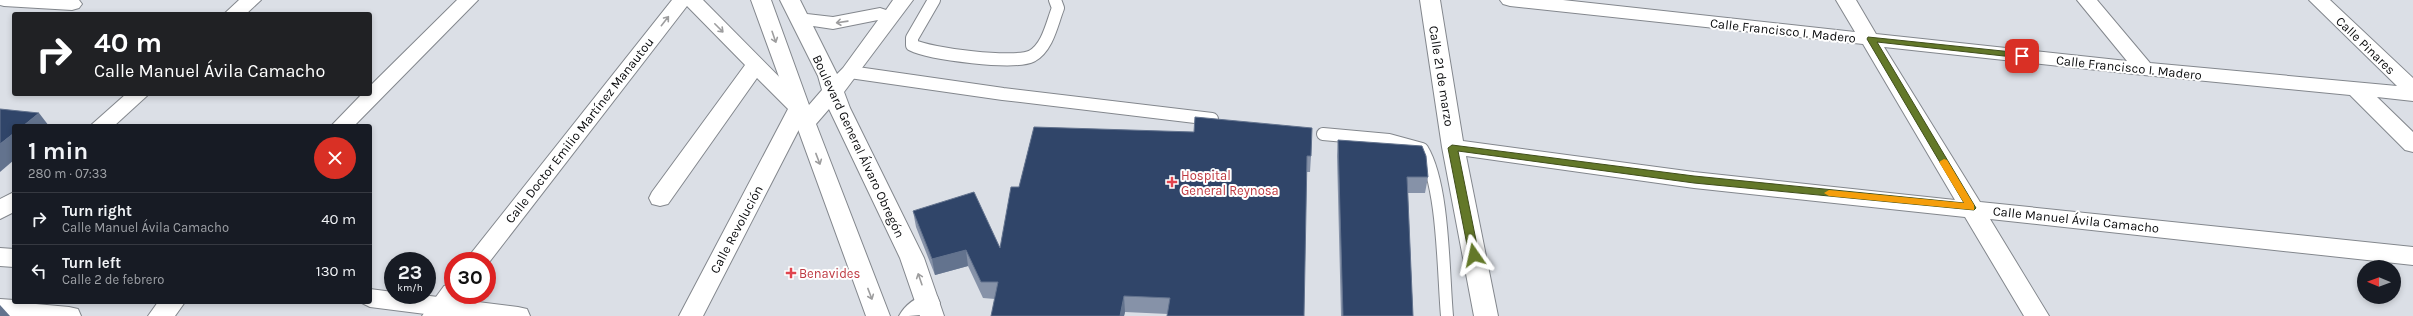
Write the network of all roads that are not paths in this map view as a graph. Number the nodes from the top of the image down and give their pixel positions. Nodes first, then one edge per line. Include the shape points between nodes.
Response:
1 (4, 0) edge
2 (251, 0) edge
3 (468, 0) edge
4 (682, 0) edge
5 (692, 0) edge
6 (761, 0) edge
7 (903, 0) edge
8 (934, 0) edge
9 (1055, 0) edge
10 (1430, 0) edge
11 (1510, 0) edge
12 (1846, 0) edge
13 (2087, 0) edge
14 (2319, 0) edge
15 (72, 4) dead end
16 (884, 7) edge
17 (794, 10) edge
18 (236, 12) edge
19 (1871, 39) junction
20 (756, 65) junction
21 (2144, 68) junction
22 (850, 72) junction
23 (831, 84) junction
24 (2356, 89) junction
25 (2413, 90) edge
26 (2413, 94) edge
27 (137, 96) edge
28 (372, 96) edge
29 (372, 96) edge
30 (802, 116) junction
31 (1221, 120) edge
32 (103, 124) edge
33 (344, 124) edge
34 (1323, 134) dead end
35 (2413, 145) edge
36 (1452, 148) junction
37 (660, 198) dead end
38 (12, 202) edge
39 (1971, 208) junction
40 (0, 212) edge
41 (484, 252) edge
42 (0, 256) edge
43 (2413, 256) edge
44 (12, 258) edge
45 (372, 298) edge
46 (171, 304) edge
47 (443, 304) edge
48 (0, 308) edge
49 (924, 312) edge
50 (69, 316) edge
51 (160, 316) edge
52 (518, 316) edge
53 (690, 316) edge
54 (878, 316) edge
55 (1447, 316) edge
56 (1486, 316) edge
57 (2037, 316) edge

1 - 15 street
2 - 18 street
3 - 28 street
41 -> 4 street, Calle Doctor Emilio Martínez Manautou
5 -> 20 street
6 -> 30 street
7 - 22 street
8 - 9 lane via 912,38 912,45 920,50 1020,60 1032,56 1042,46 1058,8
10 - 36 street, Calle 21 de marzo
11 - 19 street, Calle Francisco I. Madero
12 - 19 street
13 - 21 street
14 - 25 street, Calle Pinares
16 -> 17 street via 832,24
16 - 23 street
17 - 23 street, Boulevard General Álvaro Obregón
19 - 21 street, Calle Francisco I. Madero
19 - 39 street
20 - 30 street
20 - 37 street
21 - 24 street, Calle Francisco I. Madero
22 - 23 street
22 - 31 lane via 1003,94
23 - 30 street, Calle Revolución
49 -> 23 street, Boulevard General Álvaro Obregón via 912,258 839,108
24 - 26 street, Calle Francisco I. Madero
24 - 35 street
27 - 32 street
29 - 33 street
30 - 53 street, Calle Revolución via 782,143
30 -> 54 street
34 - 55 lane via 1373,139 1422,150 1436,191
36 - 39 street, Calle Manuel Ávila Camacho via 1694,180
36 - 56 street, Calle 21 de marzo
38 - 40 street
39 - 43 street, Calle Manuel Ávila Camacho
39 - 57 street
42 - 44 street
45 - 47 street
46 - 51 street
47 - 52 street
48 - 50 street

